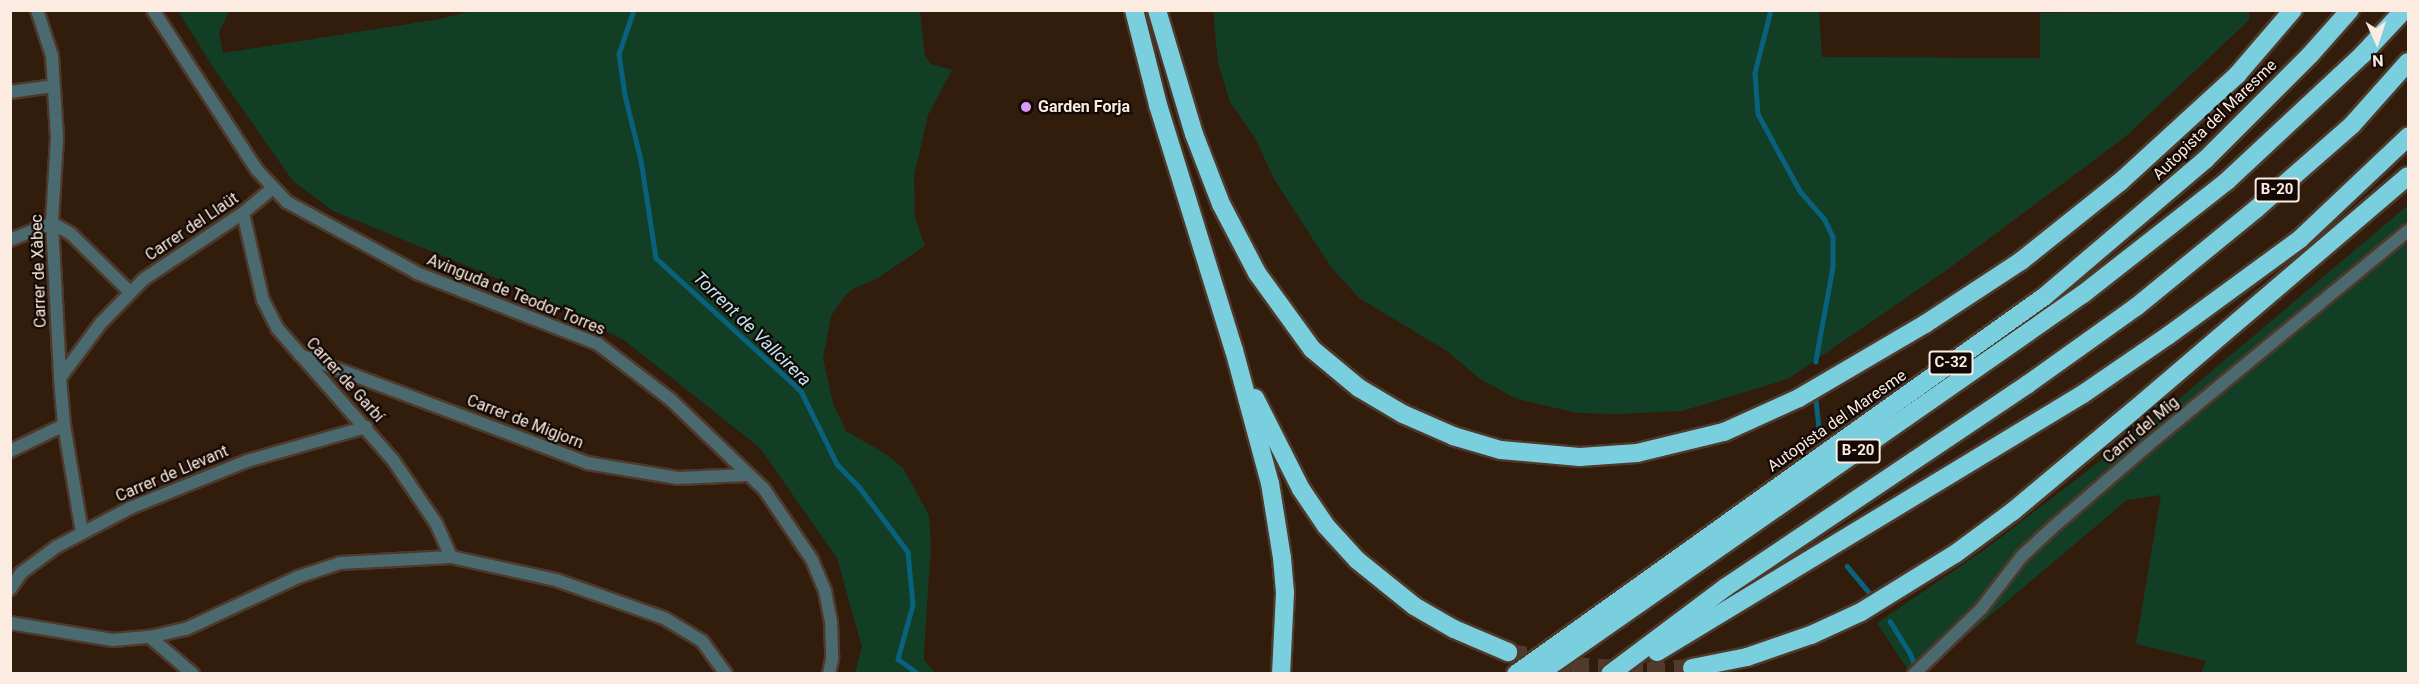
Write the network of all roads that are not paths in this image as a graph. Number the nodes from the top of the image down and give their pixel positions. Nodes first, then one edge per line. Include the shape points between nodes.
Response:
1 (37, 10) edge
2 (153, 10) edge
3 (1134, 10) edge
4 (1157, 10) edge
5 (1170, 10) edge
6 (2293, 10) edge
7 (2350, 10) edge
8 (2404, 10) edge
9 (2409, 62) edge
10 (1174, 74) junction
11 (53, 86) junction
12 (10, 92) edge
13 (2409, 137) edge
14 (2406, 179) edge
15 (272, 189) junction
16 (243, 213) junction
17 (52, 222) junction
18 (2409, 231) edge
19 (10, 240) edge
20 (2265, 266) junction
21 (130, 292) junction
22 (1234, 350) junction
23 (300, 355) junction
24 (60, 378) junction
25 (64, 424) junction
26 (366, 427) junction
27 (10, 451) edge
28 (747, 475) junction
29 (82, 532) junction
30 (451, 557) junction
31 (10, 589) edge
32 (10, 623) edge
33 (150, 638) junction
34 (1508, 652) tunnel mouth
35 (1692, 668) dead end
36 (193, 674) edge
37 (726, 674) edge
38 (829, 674) edge
39 (1281, 674) edge
40 (1516, 674) edge
41 (1538, 674) edge
42 (1610, 674) edge
43 (1622, 674) edge
44 (1914, 674) edge

1 - 11 street, Carrer de Xàbec via 52,56
2 - 15 street, Avinguda de Teodor Torres
3 - 22 highway via 1158,105
4 - 10 highway
5 - 10 highway
6 - 10 highway via 2237,75 2120,182 2021,261 1925,324 1799,398 1724,432 1662,449 1611,457 1501,450 1453,436 1403,414 1359,388 1312,349 1282,312 1238,240
7 - 40 highway, Autopista del Maresme / C-32 via 2310,56 2205,160 2045,296
8 - 41 highway, B-20 via 2363,54 2227,181 2083,294
9 - 42 highway, B-20 via 2352,125 2136,307 1726,587
11 - 12 street
11 - 17 street, Carrer de Xàbec via 57,138
13 - 20 highway via 2300,239
14 - 20 highway
14 - 35 highway via 2073,461 1955,554 1861,612 1810,635 1747,657
15 - 16 street, Carrer del Llaüt
15 - 28 street, Avinguda de Teodor Torres via 287,202 417,273 598,344 670,399
16 - 21 street, Carrer del Llaüt
16 - 23 street, Carrer de Garbí via 262,300 277,328
17 - 19 street
17 - 21 street via 71,234
17 - 24 street, Carrer de Xàbec
18 - 44 street, Camí del Mig via 2052,528 2022,556 1981,609
20 - 43 highway via 2083,394
21 - 24 street, Carrer del Llaüt via 101,322
22 - 34 highway via 1275,442 1326,526 1357,560 1414,606 1454,629
22 - 39 highway via 1278,526 1285,592
23 - 26 street, Carrer de Garbí
23 - 28 street, Carrer de Migjorn via 587,463 678,478
24 - 25 street, Carrer de Xàbec
25 - 27 street
25 - 29 street, Carrer de Xàbec
26 - 29 street, Carrer de Llevant via 247,460
26 - 30 street, Carrer de Garbí via 436,523
28 - 38 street, Avinguda de Teodor Torres via 764,489 812,560 831,622
29 - 31 street, Carrer de Llevant via 21,573
30 - 33 street via 340,563 298,577 186,629
30 - 37 street via 556,580 664,618 702,641
32 - 33 street via 113,640
33 - 36 street

